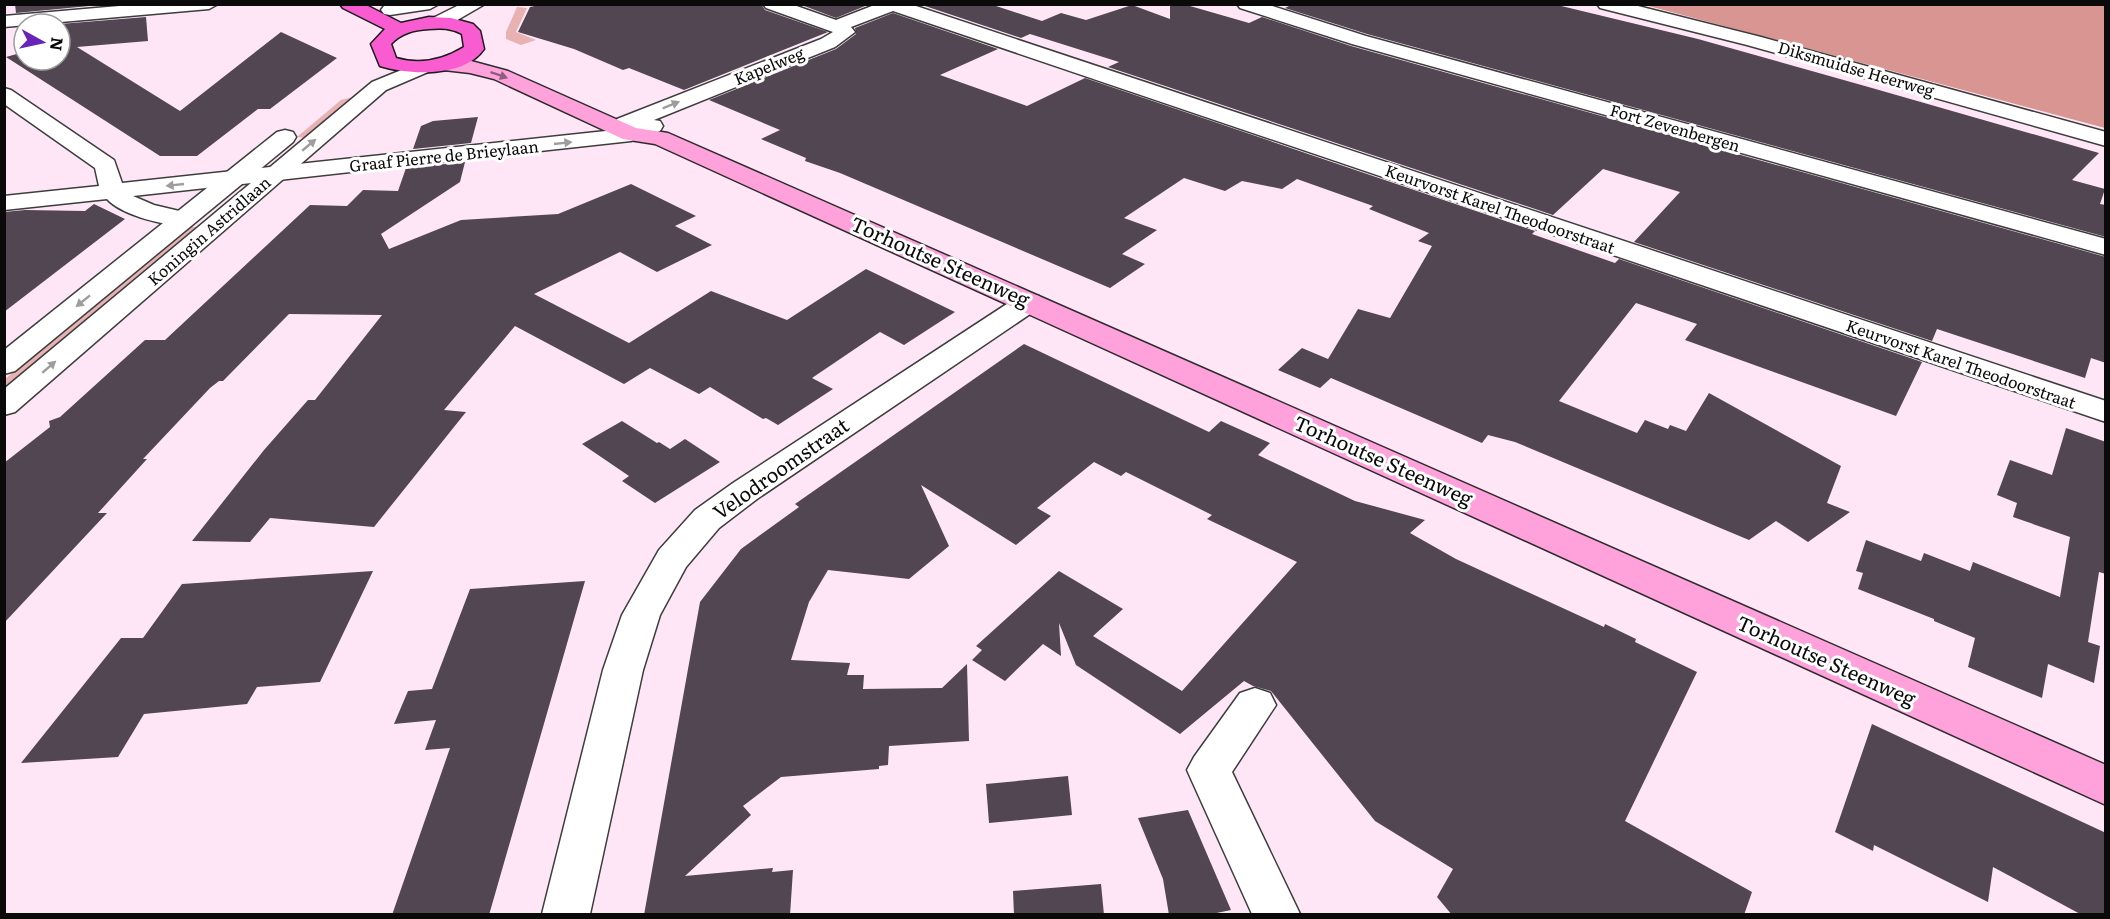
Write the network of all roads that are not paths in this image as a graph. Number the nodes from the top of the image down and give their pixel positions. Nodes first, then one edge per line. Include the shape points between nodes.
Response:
1 (209, 4) edge
2 (349, 4) edge
3 (476, 4) edge
4 (495, 4) edge
5 (772, 4) edge
6 (1246, 4) edge
7 (1606, 4) edge
8 (895, 5) edge
9 (384, 7) edge
10 (433, 16) edge
11 (4, 22) edge
12 (396, 30) junction
13 (837, 32) junction
14 (473, 40) junction
15 (385, 56) junction
16 (432, 66) junction
17 (4, 94) edge
18 (640, 129) junction
19 (2106, 139) edge
20 (275, 174) junction
21 (233, 178) junction
22 (113, 192) junction
23 (4, 203) edge
24 (174, 218) junction
25 (2106, 248) edge
26 (1029, 302) junction
27 (4, 365) edge
28 (4, 405) edge
29 (2106, 412) edge
30 (1255, 705) dead end
31 (2106, 786) edge
32 (566, 915) edge
33 (1276, 915) edge

1 - 11 street
2 - 12 main road
3 - 10 street
4 - 14 street
5 - 13 street, Kapelweg
6 - 25 street, Fort Zevenbergen via 1359,40
7 - 19 street, Diksmuidse Heerweg
8 - 13 street
8 - 29 street, Keurvorst Karel Theodoorstraat
9 - 10 main road
10 - 12 main road
10 - 14 main road via 453,23
12 - 15 main road via 381,44
18 -> 13 street, Kapelweg
14 - 16 main road via 455,61
14 - 18 main road, Torhoutse Steenweg
15 - 16 main road via 387,62 397,66
15 - 21 street, Koningin Astridlaan
16 -> 18 main road, Torhoutse Steenweg via 471,67 501,75
20 -> 16 street, Koningin Astridlaan via 379,86
17 - 22 street via 106,165
20 -> 18 street, Graaf Pierre de Brieylaan
18 - 26 main road, Torhoutse Steenweg
20 - 21 street, Graaf Pierre de Brieylaan
28 -> 20 street, Koningin Astridlaan
21 -> 22 street, Graaf Pierre de Brieylaan
21 - 24 street, Koningin Astridlaan
22 - 23 street
22 - 24 street via 121,201
24 -> 27 street, Koningin Astridlaan
26 - 31 main road, Torhoutse Steenweg
26 - 32 street, Velodroomstraat via 745,491 707,519 672,558 641,615 623,670
30 - 33 street via 1209,770

